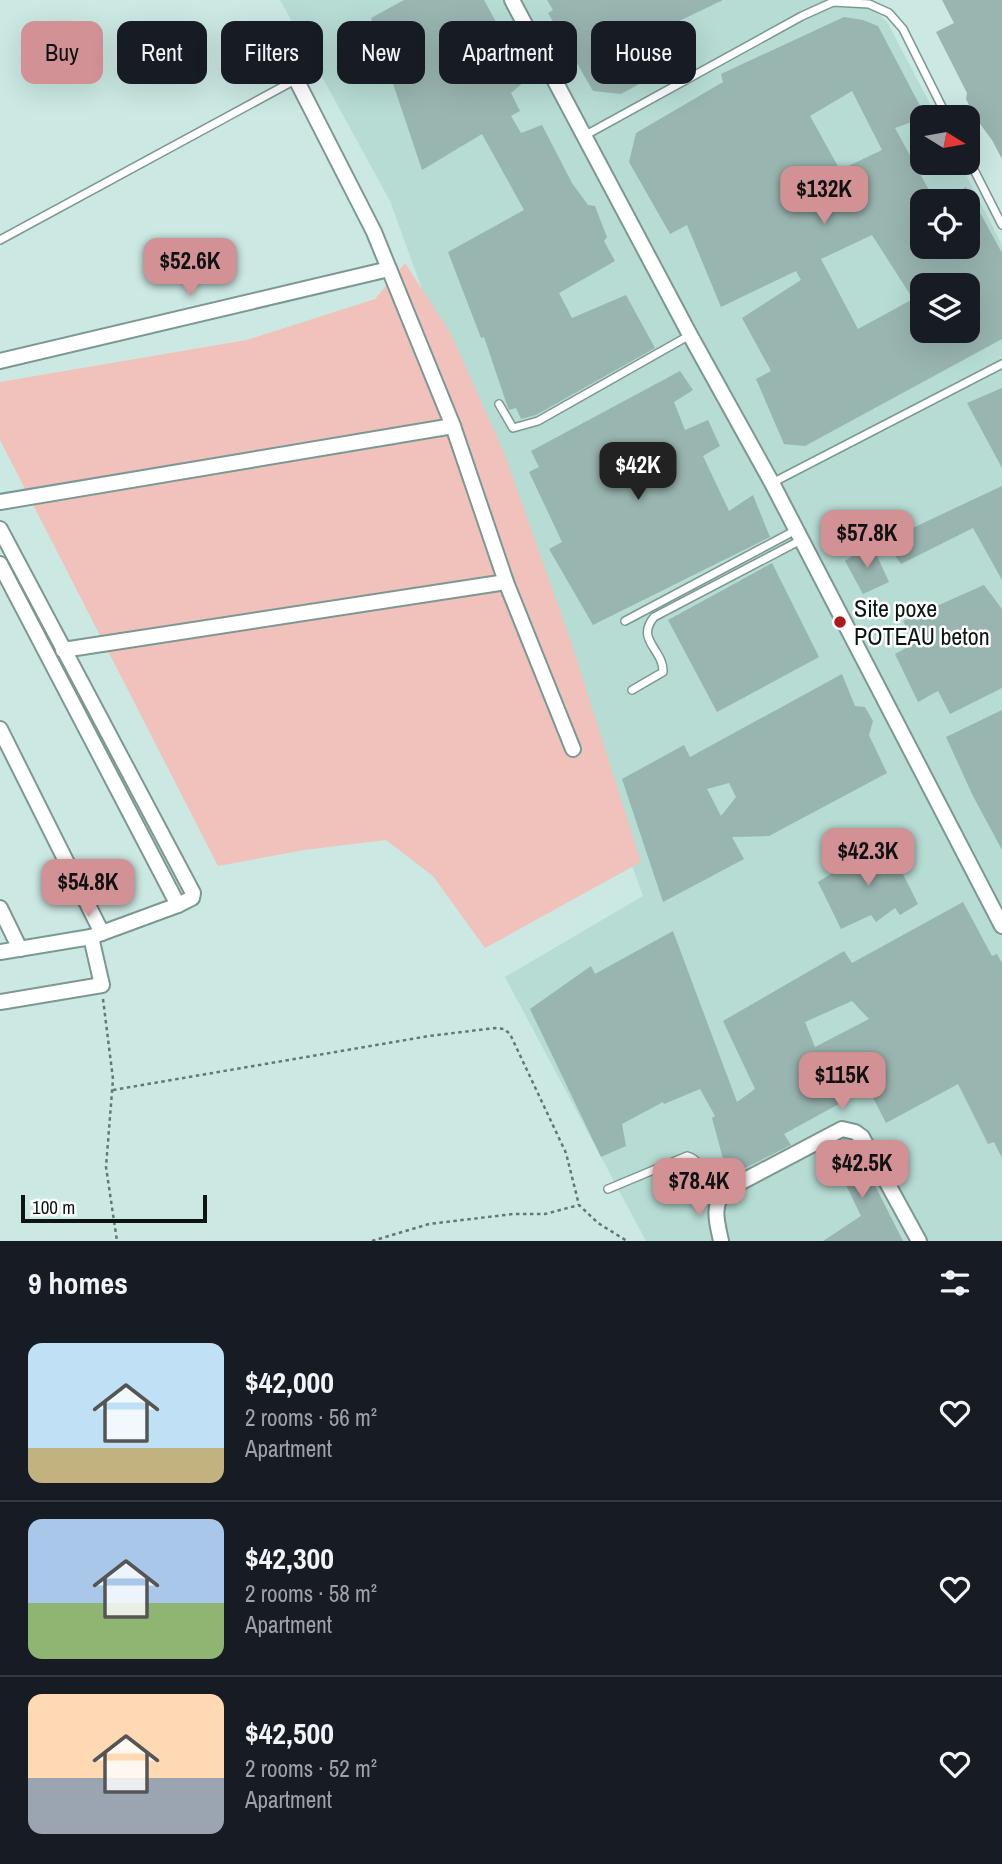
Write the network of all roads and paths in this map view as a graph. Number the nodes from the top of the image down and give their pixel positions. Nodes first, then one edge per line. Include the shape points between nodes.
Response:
1 (512, 0) edge
2 (288, 84) edge
3 (297, 84) edge
4 (941, 105) edge
5 (584, 136) junction
6 (977, 175) edge
7 (1002, 225) edge
8 (0, 240) edge
9 (388, 270) junction
10 (690, 335) junction
11 (0, 361) edge
12 (1002, 364) edge
13 (499, 404) dead end
14 (453, 426) junction
15 (772, 483) junction
16 (0, 502) edge
17 (0, 529) edge
18 (799, 535) junction
19 (14, 556) junction
20 (0, 564) edge
21 (506, 582) junction
22 (625, 621) dead end
23 (63, 650) junction
24 (632, 690) dead end
25 (0, 729) edge
26 (573, 749) dead end
27 (178, 905) junction
28 (0, 908) edge
29 (1002, 926) edge
30 (97, 935) junction
31 (20, 949) junction
32 (0, 952) edge
33 (102, 985) junction
34 (0, 1002) edge
35 (113, 1090) junction
36 (608, 1189) dead end
37 (719, 1199) junction
38 (579, 1205) junction
39 (117, 1241) edge
40 (372, 1241) edge
41 (627, 1241) edge
42 (721, 1241) edge
43 (919, 1241) edge

1 - 5 street
2 - 8 lane
3 - 9 street
4 - 5 lane via 889,13 869,4 833,2
5 - 10 street
6 - 7 lane
9 - 11 street
9 - 14 street
10 - 13 lane via 523,427 513,428
10 - 15 street
12 - 15 lane
14 - 16 street
14 - 21 street
15 - 18 street
17 - 19 street
18 - 22 lane
18 - 24 lane via 654,617 648,638 663,672
18 - 29 street
19 - 20 street
19 - 23 street
20 - 27 street
21 - 23 street
21 - 26 street
23 - 27 street via 192,887 192,898
25 - 30 street
27 - 30 street
28 - 31 street
30 - 31 street
30 - 33 street
31 - 32 street
33 - 34 street
33 - 35 path
35 - 38 path via 429,1036 504,1029 566,1153
35 - 39 path via 106,1167
36 - 37 lane via 687,1156 699,1163
37 - 42 street via 716,1211
37 - 43 street via 731,1186 837,1130 851,1130 865,1141
38 - 40 path via 545,1214 429,1224
38 - 41 path

